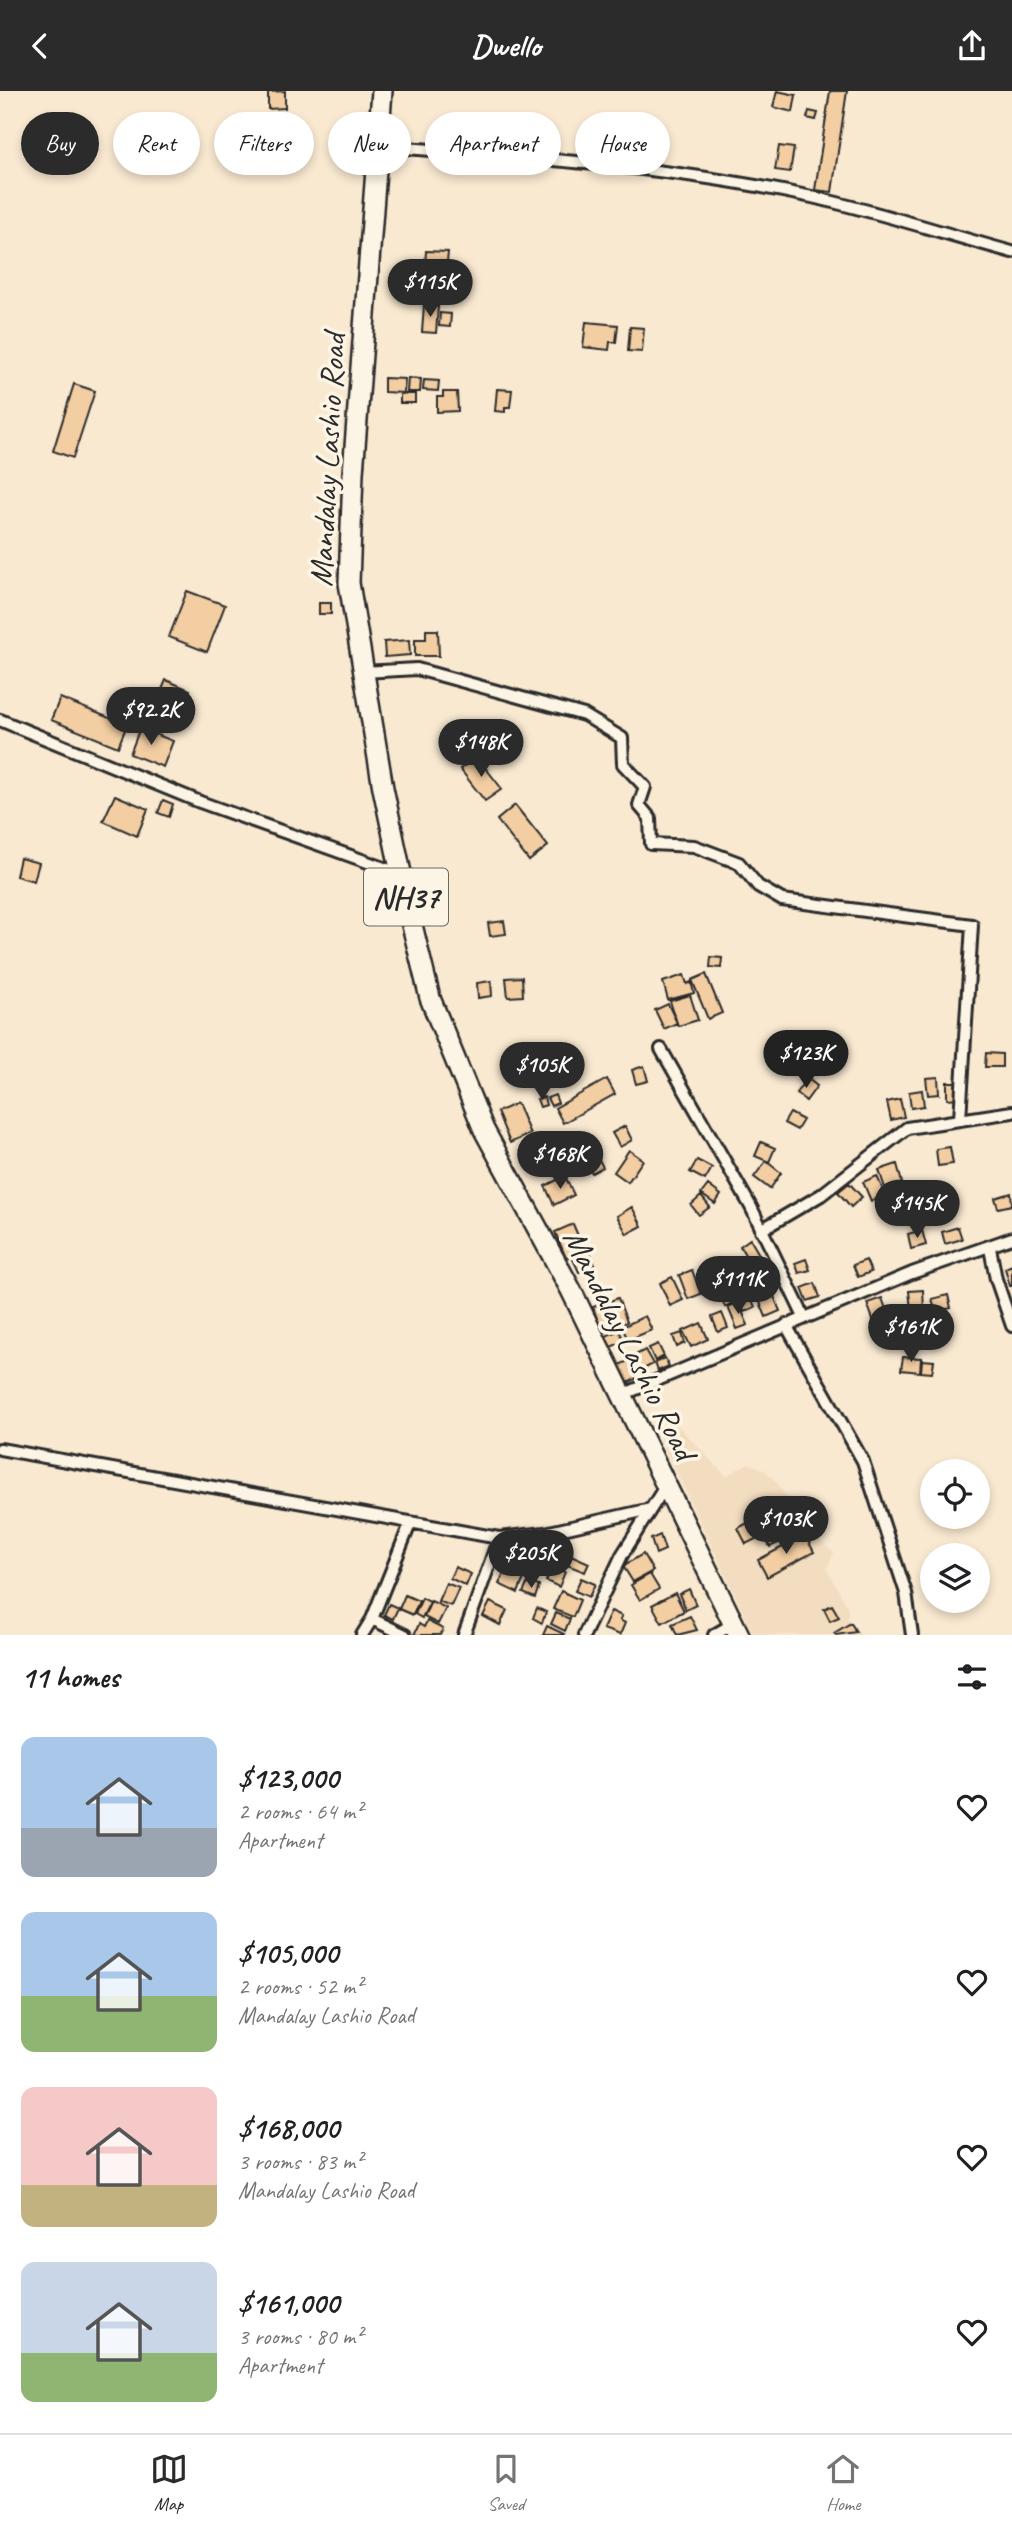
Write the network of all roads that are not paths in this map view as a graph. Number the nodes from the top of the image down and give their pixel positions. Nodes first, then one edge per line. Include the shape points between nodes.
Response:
1 (382, 91) edge
2 (381, 112) edge
3 (411, 149) edge
4 (377, 175) edge
5 (1012, 252) edge
6 (363, 672) junction
7 (0, 720) edge
8 (401, 874) junction
9 (661, 1049) dead end
10 (1012, 1112) edge
11 (960, 1119) junction
12 (761, 1230) junction
13 (1012, 1238) edge
14 (990, 1248) junction
15 (804, 1317) junction
16 (786, 1325) junction
17 (1012, 1326) edge
18 (622, 1395) junction
19 (0, 1449) edge
20 (666, 1485) junction
21 (651, 1509) junction
22 (410, 1524) junction
23 (499, 1538) junction
24 (372, 1619) junction
25 (736, 1629) edge
26 (362, 1635) edge
27 (405, 1635) edge
28 (464, 1635) edge
29 (584, 1635) edge
30 (714, 1635) edge
31 (912, 1635) edge

1 - 2 highway, Mandalay Lashio Road / NH37
3 - 5 street via 567,161 813,197
4 - 6 highway, Mandalay Lashio Road / NH37 via 349,570
6 - 8 highway, Mandalay Lashio Road / NH37
6 - 11 street via 417,669 584,715 622,738 623,764 645,787 639,805 650,818 651,844 694,846 738,863 758,886 782,900 972,925
7 - 8 street via 200,802
8 - 18 highway, Mandalay Lashio Road / NH37 via 430,998 484,1130
9 - 12 street
10 - 11 street
11 - 12 street via 908,1128 821,1195
12 - 15 street
13 - 14 street
14 - 15 street via 912,1273
14 - 17 street
15 - 16 street
16 - 18 street
16 - 31 street via 863,1461 906,1593
18 - 20 highway, Mandalay Lashio Road / NH37
19 - 22 street
20 - 21 street
20 - 25 highway, Mandalay Lashio Road / NH37
21 - 23 street via 545,1534
21 - 29 street via 622,1555
22 - 23 street
22 - 24 street
23 - 28 street
24 - 26 street
24 - 27 street
25 - 30 street

